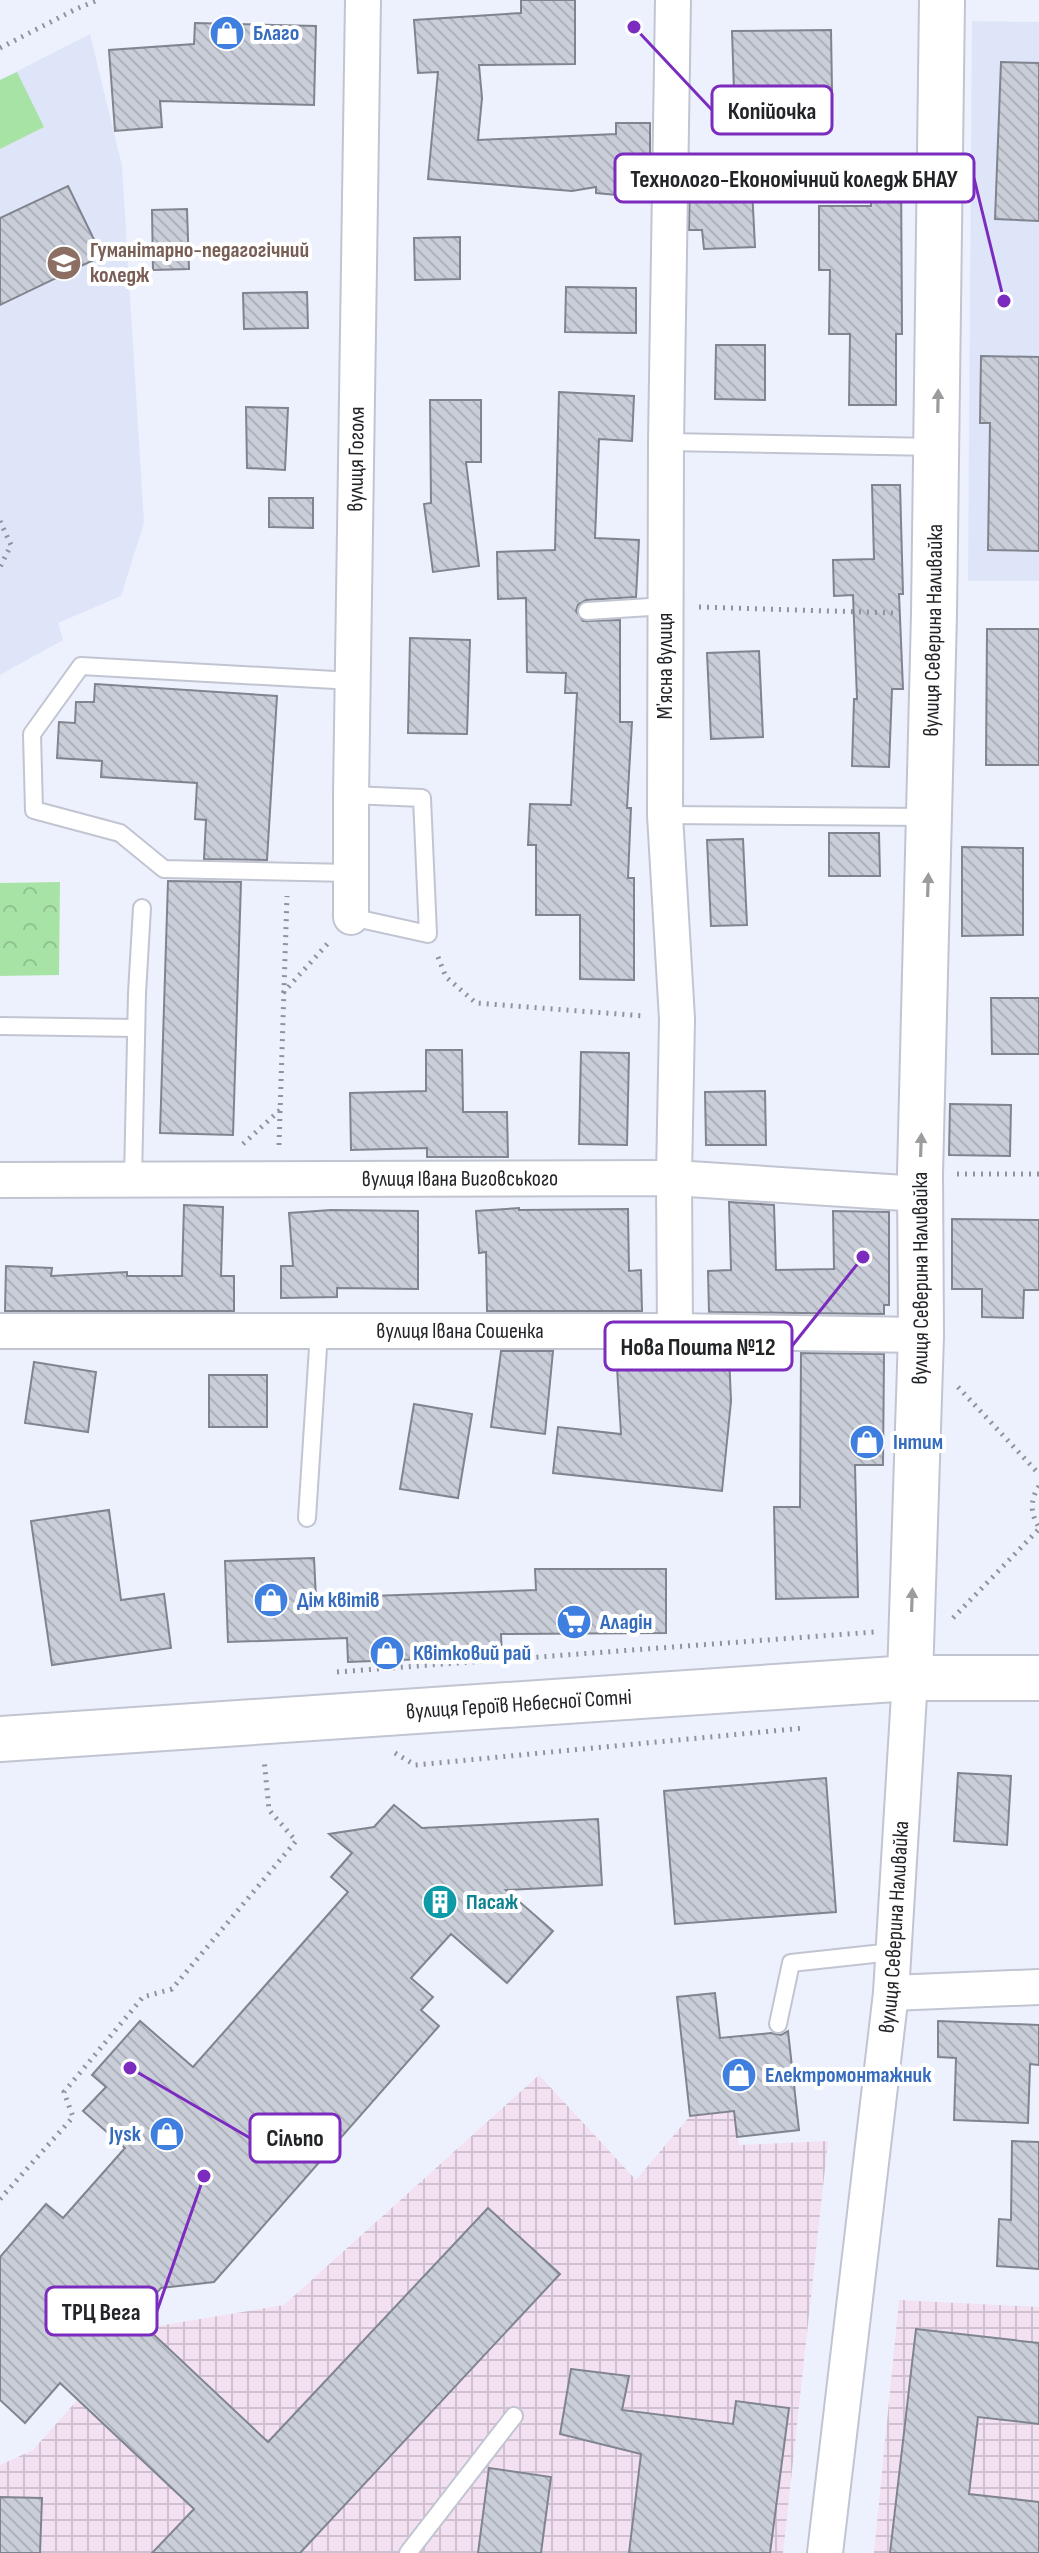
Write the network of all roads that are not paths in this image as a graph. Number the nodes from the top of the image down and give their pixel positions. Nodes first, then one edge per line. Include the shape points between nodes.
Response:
1 (363, 0) edge
2 (673, 0) edge
3 (942, 0) edge
4 (666, 442) junction
5 (937, 447) junction
6 (666, 606) junction
7 (587, 611) dead end
8 (353, 681) junction
9 (351, 795) junction
10 (665, 815) junction
11 (929, 817) junction
12 (351, 873) junction
13 (142, 908) dead end
14 (351, 917) joint
15 (0, 1026) edge
16 (136, 1028) junction
17 (674, 1178) junction
18 (133, 1179) junction
19 (0, 1180) edge
20 (920, 1184) junction
21 (0, 1331) edge
22 (675, 1331) junction
23 (319, 1332) junction
24 (921, 1341) junction
25 (307, 1518) dead end
26 (910, 1678) junction
27 (1039, 1678) edge
28 (0, 1739) edge
29 (892, 1952) junction
30 (1039, 1987) edge
31 (891, 1993) junction
32 (778, 2024) dead end
33 (514, 2416) dead end
34 (408, 2553) edge
35 (825, 2553) edge

1 - 8 street, вулиця Гоголя
2 - 4 street, Мʼясна вулиця
5 -> 3 street, вулиця Северина Наливайка
4 - 5 lane
4 - 6 street, Мʼясна вулиця
5 - 11 street, вулиця Северина Наливайка
6 - 7 lane
6 - 10 street, Мʼясна вулиця
8 - 9 street, вулиця Гоголя
8 - 12 lane via 81,666 32,734 34,810 120,833 164,869
9 - 12 street, вулиця Гоголя
9 - 14 lane via 422,798 428,934
10 - 11 lane
10 - 17 street, Мʼясна вулиця via 677,1019
20 -> 11 street, вулиця Северина Наливайка
12 - 14 street, вулиця Гоголя
13 - 16 lane
15 - 16 lane
16 - 18 lane
17 - 18 street, вулиця Івана Виговського
17 - 20 street, вулиця Івана Виговського
17 - 22 street, Мʼясна вулиця
18 - 19 street, вулиця Івана Виговського
20 - 24 street, вулиця Северина Наливайка
21 - 23 street, вулиця Івана Сошенка
22 - 23 street, вулиця Івана Сошенка
22 - 24 street, вулиця Івана Сошенка
23 - 25 lane
26 -> 24 street, вулиця Северина Наливайка
26 - 27 street, вулиця Героїв Небесної Сотні
26 - 28 street, вулиця Героїв Небесної Сотні
26 - 29 street, вулиця Северина Наливайка
29 - 31 street, вулиця Северина Наливайка
29 - 32 lane via 791,1963
30 - 31 street
31 - 35 street, вулиця Северина Наливайка
33 - 34 lane

